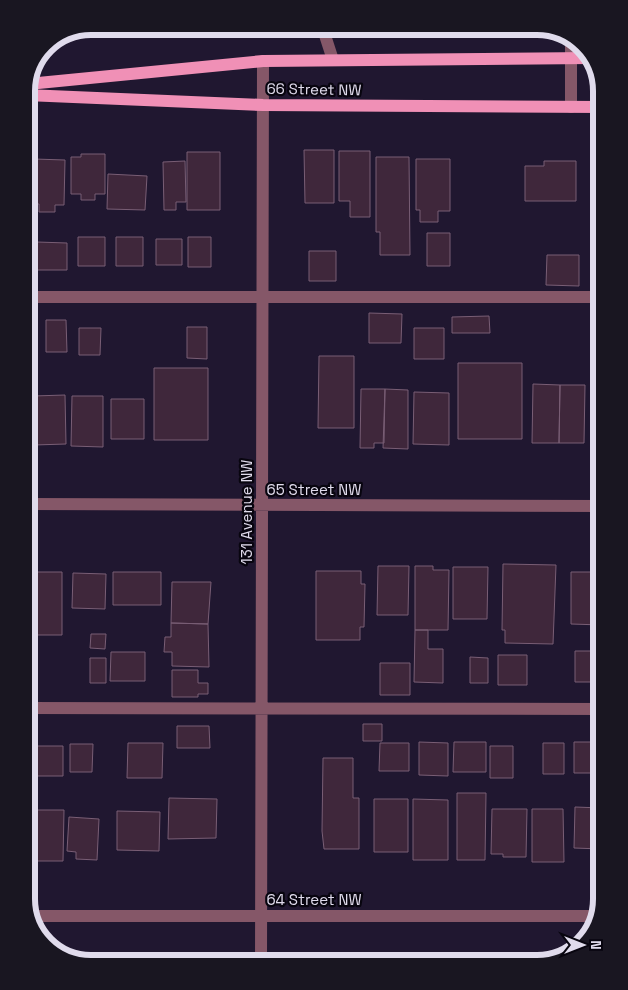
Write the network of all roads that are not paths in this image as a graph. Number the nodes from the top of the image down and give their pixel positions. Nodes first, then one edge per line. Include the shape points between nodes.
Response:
1 (325, 35) edge
2 (571, 47) edge
3 (572, 58) junction
4 (582, 58) edge
5 (333, 60) junction
6 (263, 61) junction
7 (36, 83) edge
8 (35, 95) edge
9 (263, 105) junction
10 (572, 107) junction
11 (593, 107) edge
12 (35, 297) edge
13 (593, 297) edge
14 (262, 298) junction
15 (35, 504) edge
16 (262, 505) junction
17 (593, 506) edge
18 (35, 708) edge
19 (262, 708) junction
20 (593, 709) edge
21 (261, 915) junction
22 (38, 916) edge
23 (590, 916) edge
24 (261, 955) edge

1 - 5 street
2 - 3 street
3 - 4 main road, 66 Street NW
3 - 5 main road, 66 Street NW
3 - 10 street
5 - 6 main road, 66 Street NW
6 - 7 main road, 66 Street NW
6 - 9 street, 131 Avenue NW
8 - 9 main road, 66 Street NW
9 - 10 main road, 66 Street NW
9 - 14 street, 131 Avenue NW
10 - 11 main road, 66 Street NW
12 - 14 street
13 - 14 street
14 - 16 street, 131 Avenue NW
15 - 16 street, 65 Street NW
16 - 17 street, 65 Street NW
16 - 19 street, 131 Avenue NW
18 - 19 street
19 - 20 street
19 - 21 street, 131 Avenue NW
21 - 22 street, 64 Street NW
21 - 23 street, 64 Street NW
21 - 24 street, 131 Avenue NW

